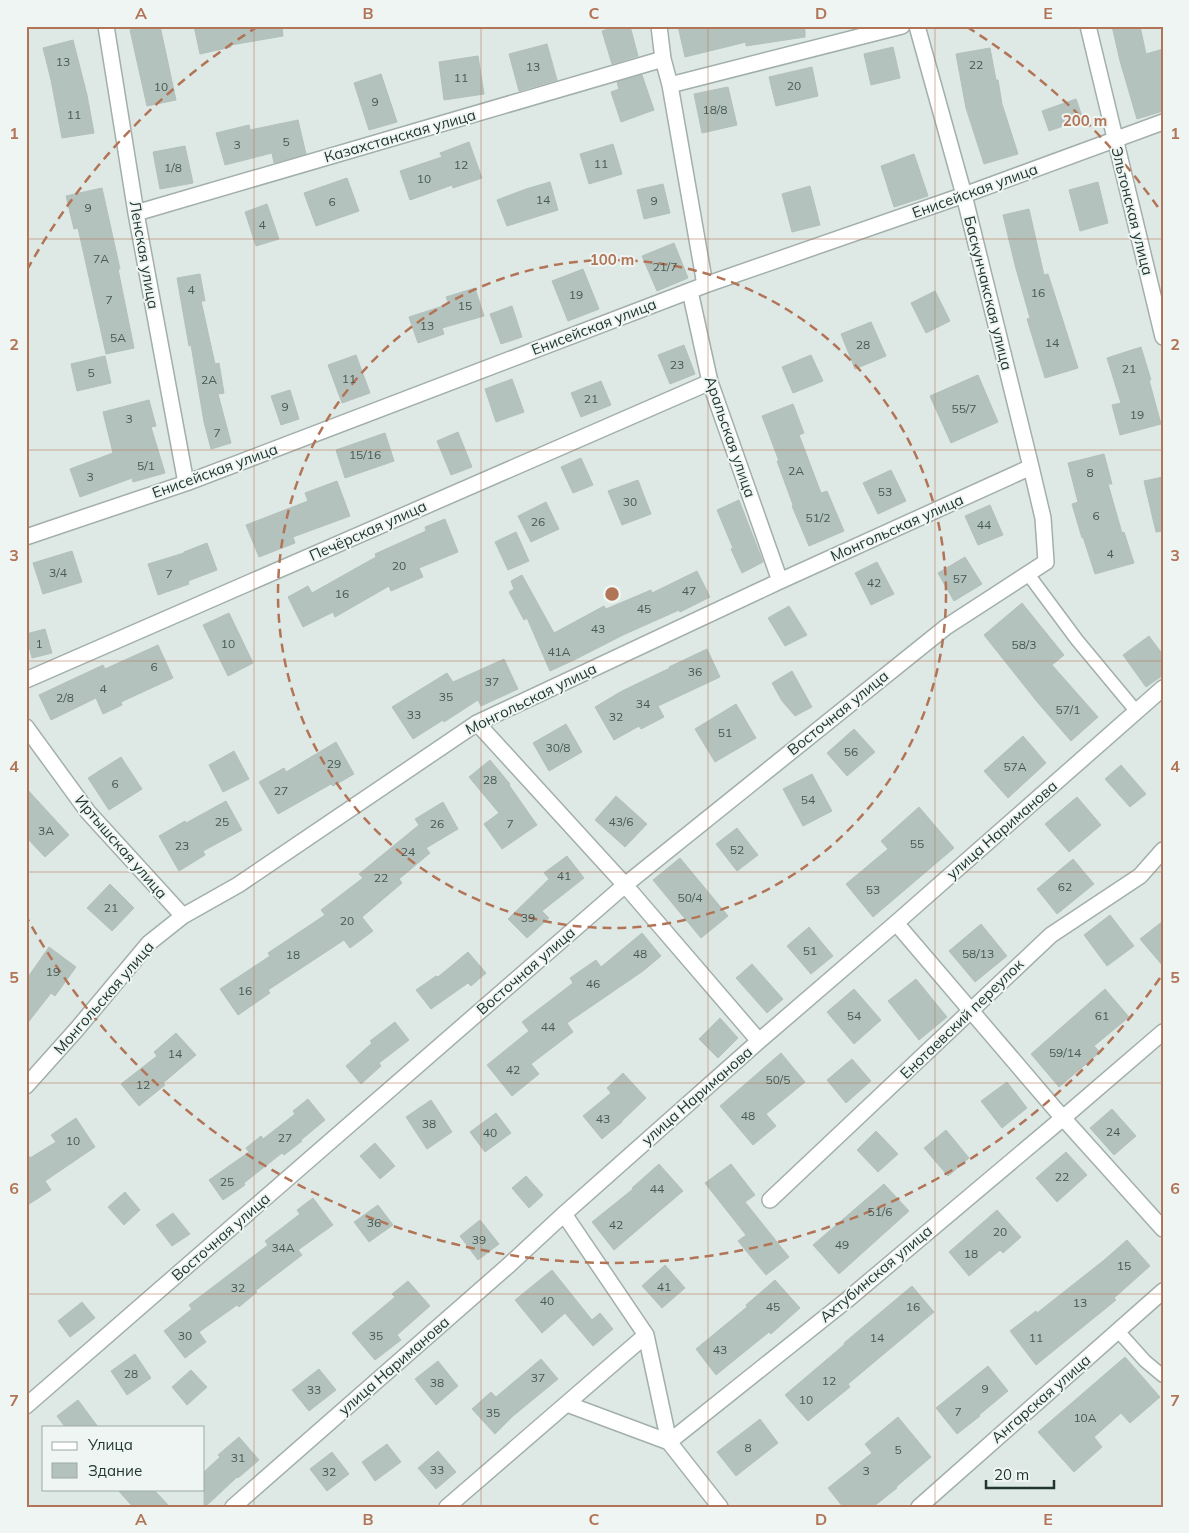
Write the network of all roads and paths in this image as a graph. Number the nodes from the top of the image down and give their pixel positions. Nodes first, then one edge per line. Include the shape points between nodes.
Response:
1 (106, 26) edge
2 (659, 26) edge
3 (902, 26) edge
4 (917, 26) edge
5 (1088, 26) edge
6 (663, 59) junction
7 (670, 85) junction
8 (1163, 122) edge
9 (1115, 140) junction
10 (964, 195) junction
11 (136, 212) junction
12 (705, 285) junction
13 (690, 291) junction
14 (1163, 337) edge
15 (710, 382) junction
16 (1031, 467) junction
17 (186, 483) junction
18 (26, 538) edge
19 (1046, 562) joint
20 (1028, 574) junction
21 (780, 581) junction
22 (26, 680) edge
23 (1163, 688) edge
24 (1136, 711) junction
25 (477, 723) junction
26 (26, 727) edge
27 (1163, 850) edge
28 (625, 885) junction
29 (183, 916) junction
30 (896, 924) junction
31 (971, 1012) junction
32 (1163, 1032) edge
33 (760, 1041) junction
34 (26, 1086) edge
35 (1063, 1118) junction
36 (770, 1200) dead end
37 (564, 1214) junction
38 (1163, 1229) edge
39 (1163, 1291) edge
40 (1118, 1332) junction
41 (646, 1336) junction
42 (1163, 1376) edge
43 (567, 1404) junction
44 (26, 1406) edge
45 (669, 1442) junction
46 (233, 1507) edge
47 (447, 1507) edge
48 (720, 1507) edge
49 (919, 1507) edge

1 - 11 street, Ленская улица
2 - 6 street
3 - 7 street
4 - 10 street, Баскунчакская улица
5 - 9 street, Эльтонская улица
6 - 7 street
6 - 11 street, Казахстанская улица
7 - 12 street
8 - 9 street, Енисейская улица
9 - 10 street, Енисейская улица
9 - 14 street, Эльтонская улица
10 - 12 street, Енисейская улица
10 - 16 street, Баскунчакская улица
11 - 17 street, Ленская улица
12 - 13 street, Енисейская улица
13 - 15 street, Аральская улица
13 - 17 street, Енисейская улица
15 - 21 street, Аральская улица
15 - 22 street, Печёрская улица
16 - 19 street, Баскунчакская улица via 1043,518
16 - 21 street, Монгольская улица
17 - 18 street, Енисейская улица
19 - 20 street, Восточная улица
20 - 24 lane
20 - 28 street, Восточная улица via 946,626
21 - 25 street, Монгольская улица
23 - 24 street, улица Нариманова
24 - 30 street, улица Нариманова
25 - 28 street
25 - 29 street, Монгольская улица via 238,884
26 - 29 street, Иртышская улица via 88,812
27 - 31 street, Енотаевский переулок via 1140,876 1051,935
28 - 33 street
28 - 44 street, Восточная улица
29 - 34 street, Монгольская улица via 149,943
30 - 31 street
30 - 33 street, улица Нариманова
31 - 35 street
31 - 36 street, Енотаевский переулок
32 - 35 street, Ахтубинская улица
33 - 37 street, улица Нариманова
35 - 38 street
35 - 45 street, Ахтубинская улица via 847,1300
37 - 41 street
37 - 46 street, улица Нариманова
39 - 40 street, Ангарская улица
40 - 42 lane
40 - 49 street, Ангарская улица
41 - 43 street
41 - 45 street
43 - 45 street
43 - 47 street
45 - 48 street

